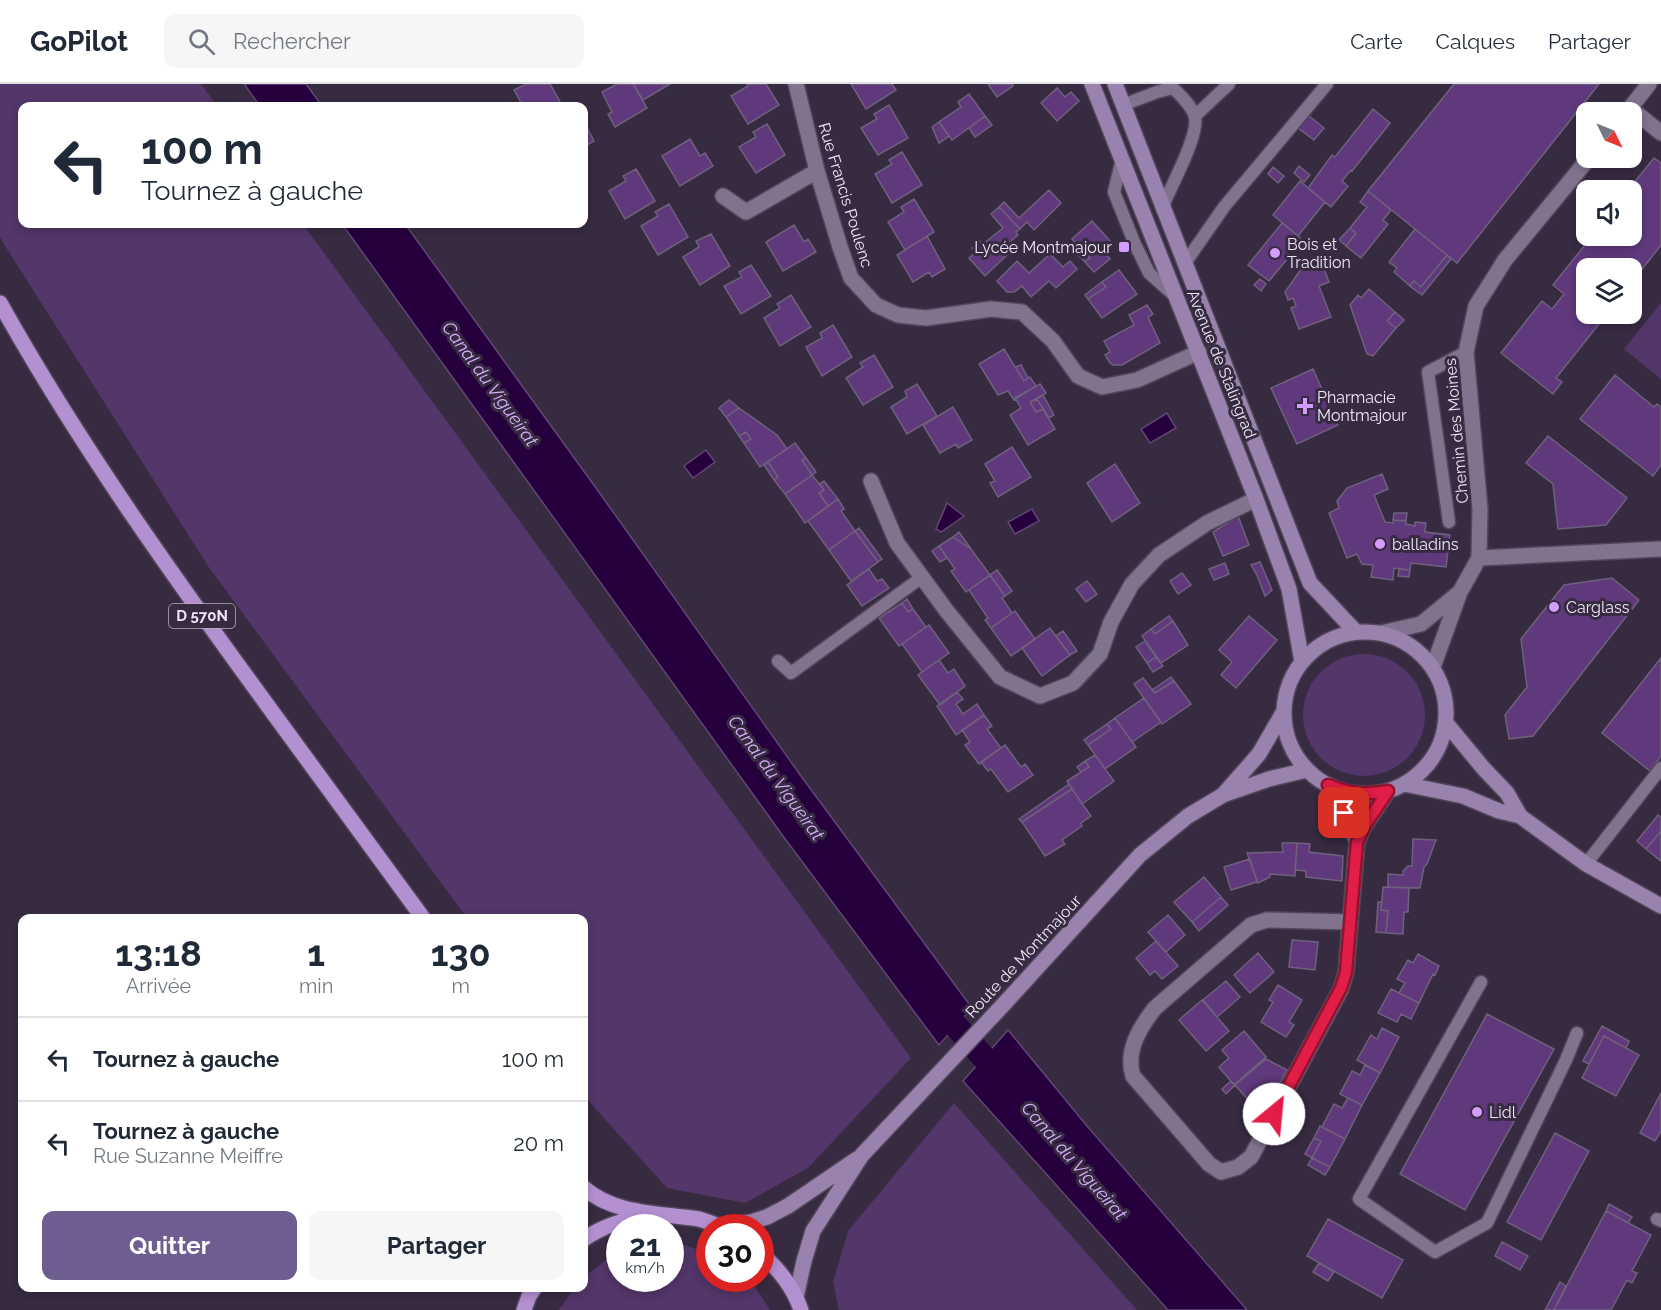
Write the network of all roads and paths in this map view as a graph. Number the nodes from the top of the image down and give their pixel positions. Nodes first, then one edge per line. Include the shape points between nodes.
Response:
1 (796, 84) edge
2 (1092, 84) edge
3 (1115, 84) edge
4 (1229, 84) edge
5 (1327, 84) edge
6 (1649, 84) edge
7 (1171, 86) edge
8 (1634, 102) edge
9 (1123, 105) junction
10 (1195, 116) junction
11 (1642, 120) edge
12 (1661, 133) edge
13 (1124, 164) junction
14 (1581, 168) edge
15 (816, 171) junction
16 (723, 196) dead end
17 (1163, 206) junction
18 (1185, 263) junction
19 (0, 303) edge
20 (1206, 315) junction
21 (1199, 352) junction
22 (1466, 352) junction
23 (1230, 376) junction
24 (1239, 400) junction
25 (1221, 410) junction
26 (1236, 422) junction
27 (1263, 478) junction
28 (871, 480) dead end
29 (1257, 499) junction
30 (1279, 506) junction
31 (1449, 522) dead end
32 (1661, 549) edge
33 (1479, 558) junction
34 (922, 577) junction
35 (1460, 592) junction
36 (1356, 632) junction
37 (1381, 633) junction
38 (778, 661) dead end
39 (1302, 662) junction
40 (1433, 667) junction
41 (1284, 711) junction
42 (1446, 723) junction
43 (1661, 768) edge
44 (1307, 770) junction
45 (1404, 784) junction
46 (1328, 785) junction
47 (1388, 791) junction
48 (1223, 795) junction
49 (1521, 816) junction
50 (1357, 842) junction
51 (1586, 864) junction
52 (1661, 906) edge
53 (420, 914) edge
54 (1350, 922) junction
55 (1481, 982) dead end
56 (1577, 1033) dead end
57 (862, 1155) junction
58 (588, 1191) edge
59 (652, 1214) edge
60 (773, 1214) edge
61 (606, 1226) edge
62 (588, 1236) edge
63 (774, 1265) edge
64 (532, 1292) edge
65 (799, 1304) edge
66 (524, 1310) edge

1 - 15 street, Rue Francis Poulenc
2 - 13 main road, Avenue de Stalingrad
3 - 9 main road, Avenue de Stalingrad
4 - 10 lane
5 - 18 lane via 1224,207
6 - 8 street
7 - 9 lane
7 - 10 lane
9 - 13 main road via 1117,119 1130,152
9 - 17 main road, Avenue de Stalingrad
10 - 17 lane via 1193,139
11 - 12 street
13 - 21 main road, Avenue de Stalingrad
14 - 22 street, Chemin des Moines via 1505,260 1476,306
15 - 16 street via 746,212
15 - 21 street, Rue Francis Poulenc via 851,278 876,305 898,315 926,318 992,309 1022,312 1053,342 1078,376 1102,387 1137,380
17 - 18 main road, Avenue de Stalingrad
18 - 20 main road, Avenue de Stalingrad
19 - 53 main road, D 570N via 128,509
20 - 21 main road via 1198,328 1203,340
20 - 23 main road, Avenue de Stalingrad
21 - 23 main road via 1209,357 1216,372
21 - 25 main road, Avenue de Stalingrad
22 - 31 lane via 1428,372
22 - 33 street, Chemin des Moines via 1480,509
23 - 24 main road, Avenue de Stalingrad
24 - 26 main road
24 - 27 main road, Avenue de Stalingrad
25 - 26 main road
25 - 29 main road, Avenue de Stalingrad
26 - 27 main road
27 - 29 main road
27 - 30 main road, Avenue de Stalingrad
28 - 34 street via 897,543
29 - 30 main road
29 - 34 street via 1207,523 1159,555 1132,584 1111,622 1100,654 1073,683 1040,696 1000,676
29 - 39 main road, Avenue de Stalingrad via 1289,589
30 - 36 main road, Avenue de Stalingrad via 1310,583
32 - 33 street
33 - 35 street, Chemin des Moines
34 - 38 lane via 791,673
35 - 37 street, Chemin des Moines via 1421,624
35 - 40 street, Chemin des Moines
36 - 37 main road
36 - 39 main road via 1317,647
37 - 40 main road via 1419,651
39 - 41 main road via 1289,685
40 - 42 main road via 1442,685
41 - 44 main road via 1294,753
41 - 48 main road, Route de Montmajour via 1259,753
42 - 45 main road via 1439,748 1424,769
42 - 49 main road
43 - 51 lane
44 - 46 main road
44 - 48 main road, Route de Montmajour
45 - 47 main road
45 - 49 main road via 1463,796
46 - 47 main road via 1347,792
46 - 50 street
47 - 50 street
48 - 57 main road, Route de Montmajour via 1188,816 1140,855
49 - 51 main road
50 - 54 street
51 - 52 main road
54 - 54 street via 1341,988 1251,1156 1238,1167 1221,1172 1209,1164 1133,1076 1131,1052 1144,1022 1251,925 1267,920
55 - 56 lane via 1359,1199 1434,1252 1487,1222
57 - 60 main road, Route de Montmajour
57 - 65 main road, Route de Montmajour via 813,1231 804,1261
58 - 59 main road via 615,1206
61 - 62 main road
63 - 65 main road
64 - 66 main road

